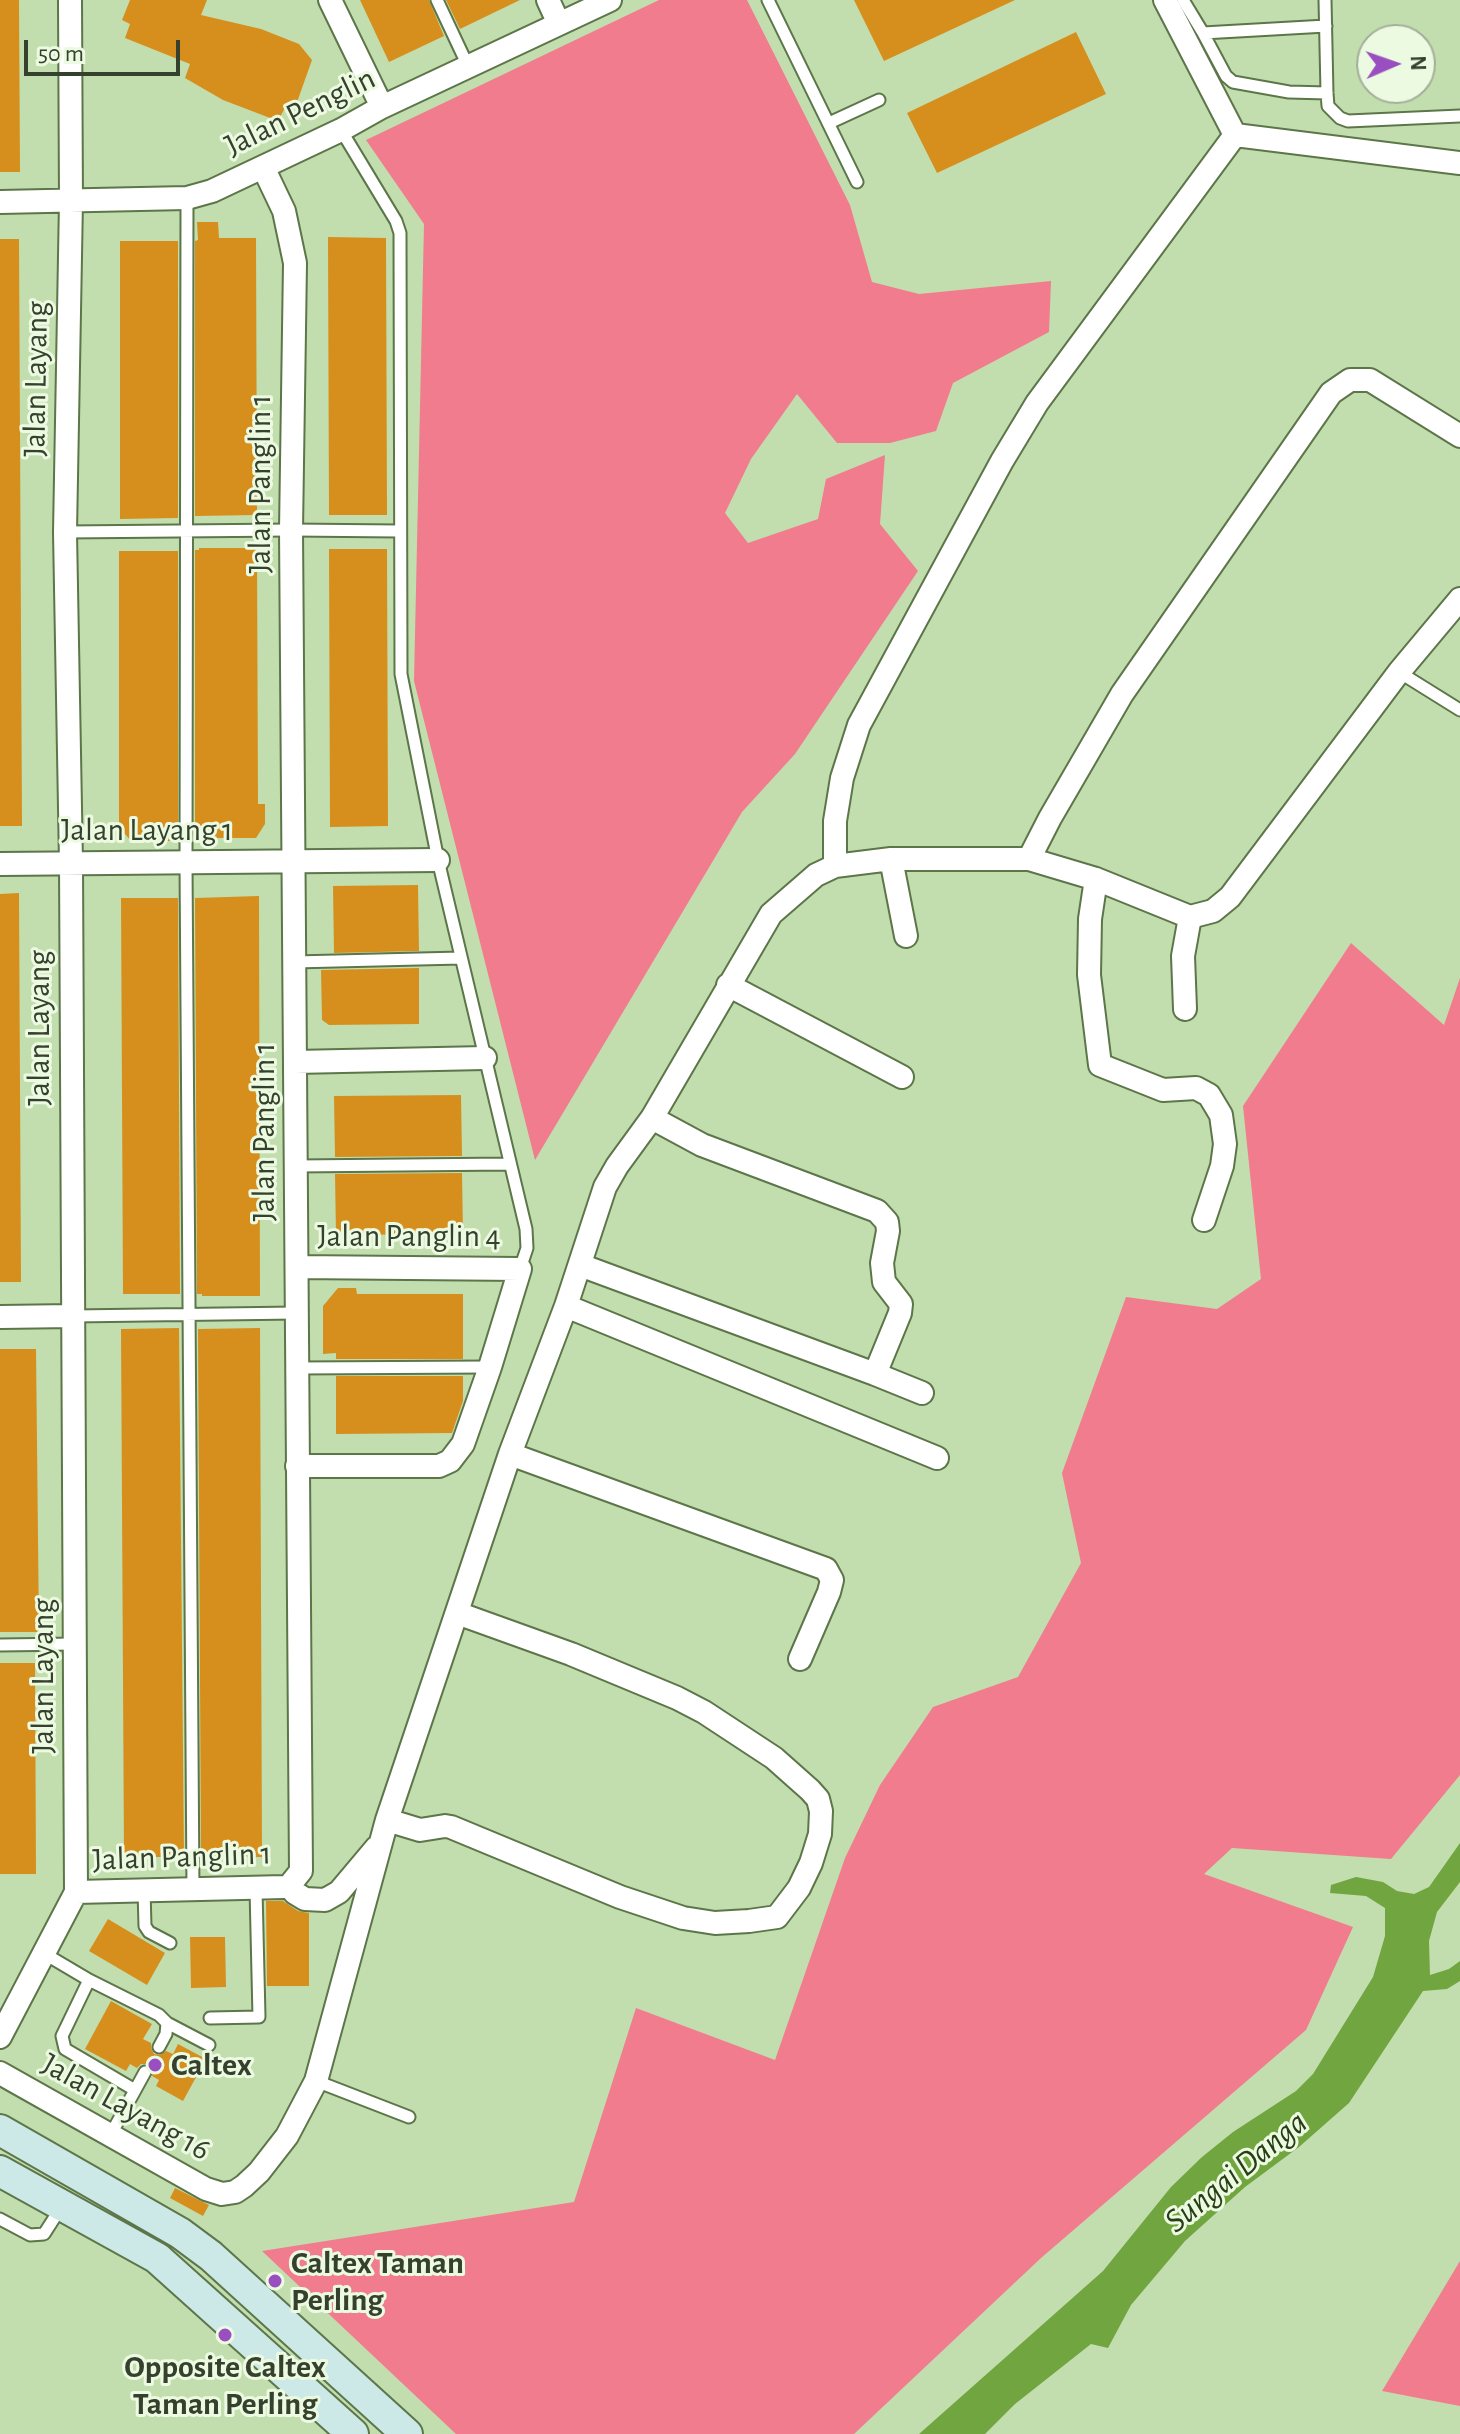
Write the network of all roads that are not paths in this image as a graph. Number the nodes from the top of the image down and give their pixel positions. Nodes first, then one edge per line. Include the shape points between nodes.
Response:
1 (70, 0) edge
2 (330, 0) edge
3 (437, 0) edge
4 (548, 0) edge
5 (610, 0) edge
6 (768, 0) edge
7 (1165, 0) edge
8 (1183, 0) edge
9 (1325, 0) edge
10 (559, 24) junction
11 (1326, 26) junction
12 (1203, 33) junction
13 (468, 66) junction
14 (1327, 93) junction
15 (879, 100) dead end
16 (382, 107) junction
17 (1460, 116) edge
18 (829, 123) junction
19 (341, 130) junction
20 (1235, 135) junction
21 (1460, 163) edge
22 (263, 167) junction
23 (857, 182) dead end
24 (187, 198) junction
25 (71, 201) junction
26 (0, 202) edge
27 (1460, 436) edge
28 (291, 530) junction
29 (188, 531) junction
30 (399, 531) junction
31 (65, 532) junction
32 (1460, 599) edge
33 (1399, 672) junction
34 (1460, 710) edge
35 (891, 859) junction
36 (1029, 859) junction
37 (438, 860) junction
38 (294, 861) junction
39 (71, 863) junction
40 (186, 863) junction
41 (0, 864) edge
42 (835, 866) junction
43 (1096, 879) junction
44 (1190, 917) junction
45 (906, 936) dead end
46 (461, 958) junction
47 (294, 962) junction
48 (728, 985) junction
49 (1185, 1009) dead end
50 (485, 1058) junction
51 (295, 1062) junction
52 (902, 1077) dead end
53 (652, 1118) junction
54 (510, 1164) junction
55 (296, 1166) junction
56 (1204, 1220) dead end
57 (580, 1265) junction
58 (297, 1267) junction
59 (520, 1269) junction
60 (566, 1306) junction
61 (296, 1313) junction
62 (190, 1314) junction
63 (72, 1316) junction
64 (0, 1317) edge
65 (490, 1367) junction
66 (296, 1368) junction
67 (875, 1374) junction
68 (922, 1393) dead end
69 (510, 1454) junction
70 (937, 1458) dead end
71 (297, 1466) junction
72 (457, 1613) junction
73 (75, 1644) junction
74 (0, 1645) edge
75 (800, 1659) dead end
76 (387, 1820) junction
77 (380, 1842) junction
78 (289, 1886) junction
79 (144, 1889) junction
80 (256, 1889) junction
81 (193, 1891) junction
82 (76, 1892) junction
83 (170, 1943) dead end
84 (45, 1954) junction
85 (89, 1980) junction
86 (210, 2018) dead end
87 (167, 2023) junction
88 (0, 2037) edge
89 (209, 2045) dead end
90 (159, 2047) dead end
91 (145, 2072) dead end
92 (0, 2073) edge
93 (316, 2081) junction
94 (135, 2090) junction
95 (409, 2117) dead end
96 (0, 2130) edge
97 (111, 2134) junction
98 (0, 2171) edge
99 (62, 2205) junction
100 (0, 2219) edge
101 (353, 2434) edge
102 (407, 2434) edge

1 - 25 street, Jalan Layang
2 - 16 street
3 - 13 lane
4 - 10 street
5 - 10 street, Jalan Penglin
6 - 18 lane
7 - 20 street
8 - 12 lane
9 - 11 lane
10 - 13 street, Jalan Penglin
11 - 12 lane
11 - 14 lane
12 - 14 lane via 1233,82
13 - 16 street, Jalan Penglin
14 - 17 lane via 1328,106 1348,121
15 - 18 lane
16 - 19 street, Jalan Penglin
18 - 23 lane
19 - 22 street, Jalan Penglin
19 - 30 lane via 400,233
20 - 21 street
20 - 42 street via 1037,403 1002,461 859,725 842,778
22 - 24 street, Jalan Penglin
22 - 28 street, Jalan Panglin 1 via 284,211 295,263
24 - 25 street, Jalan Penglin
24 - 29 lane
25 - 26 street, Jalan Penglin
25 - 31 street, Jalan Layang
27 - 36 street via 1370,380 1350,380 1331,393 1122,694
28 - 29 lane
28 - 30 lane
28 - 38 street, Jalan Panglin 1
29 - 31 lane
29 - 40 lane
30 - 37 lane via 401,674
31 - 39 street, Jalan Layang
32 - 33 street
33 - 34 lane
33 - 44 street via 1230,897 1213,911
35 - 36 street
35 - 42 street
35 - 45 street
36 - 43 street
37 - 38 street, Jalan Layang 1
37 - 46 lane
38 - 40 street, Jalan Layang 1
38 - 47 street, Jalan Panglin 1
39 - 40 street, Jalan Layang 1
39 - 41 street, Jalan Layang 1
39 - 63 street, Jalan Layang
40 - 62 lane
42 - 48 street via 816,875 771,914
43 - 44 street
43 - 56 street via 1089,975 1100,1065 1163,1090 1196,1088 1209,1095 1221,1115 1225,1144
44 - 49 street via 1183,956
46 - 47 lane
46 - 50 lane
47 - 51 street, Jalan Panglin 1
48 - 52 street
48 - 53 street
50 - 51 street
50 - 54 lane
51 - 55 street, Jalan Panglin 1
53 - 57 street via 605,1187
53 - 67 street via 702,1145 877,1211 887,1222 884,1282 901,1304
54 - 55 lane
54 - 59 lane via 526,1229
55 - 58 street, Jalan Panglin 1
57 - 60 street
57 - 67 street
58 - 59 street, Jalan Panglin 4
58 - 61 street, Jalan Panglin 1
59 - 65 street
60 - 69 street
60 - 70 street
61 - 62 lane
61 - 66 street, Jalan Panglin 1
62 - 63 lane
62 - 81 lane
63 - 64 street
63 - 73 street, Jalan Layang
65 - 66 lane
65 - 71 street via 463,1444 450,1461 439,1466
66 - 71 street, Jalan Panglin 1
67 - 68 street
69 - 72 street
69 - 75 street via 826,1569 832,1580 829,1592
71 - 78 street, Jalan Panglin 1 via 301,1871
72 - 76 street
72 - 76 street via 677,1698 774,1758 818,1799 820,1834 811,1863 777,1917 715,1923 620,1897 451,1827 420,1830
73 - 74 lane
73 - 82 street, Jalan Layang
76 - 77 street
77 - 78 street via 332,1897 305,1899
77 - 93 street
78 - 80 street, Jalan Panglin 1
79 - 81 street, Jalan Panglin 1
79 - 82 street, Jalan Panglin 1
79 - 83 lane via 145,1926
80 - 81 street, Jalan Panglin 1
80 - 86 lane via 259,2017
82 - 84 street, Jalan Layang
84 - 85 lane
84 - 88 street, Jalan Layang
85 - 87 lane
85 - 94 lane via 62,2036 65,2049
87 - 89 lane
87 - 90 lane
91 - 94 lane
92 - 97 street, Jalan Layang 16
93 - 95 lane
93 - 97 street, Jalan Layang 16 via 287,2136 235,2192 206,2189
94 - 97 lane
96 - 102 main road via 211,2256
98 - 99 main road
99 - 100 lane via 44,2234 30,2235
99 - 101 main road via 157,2258

